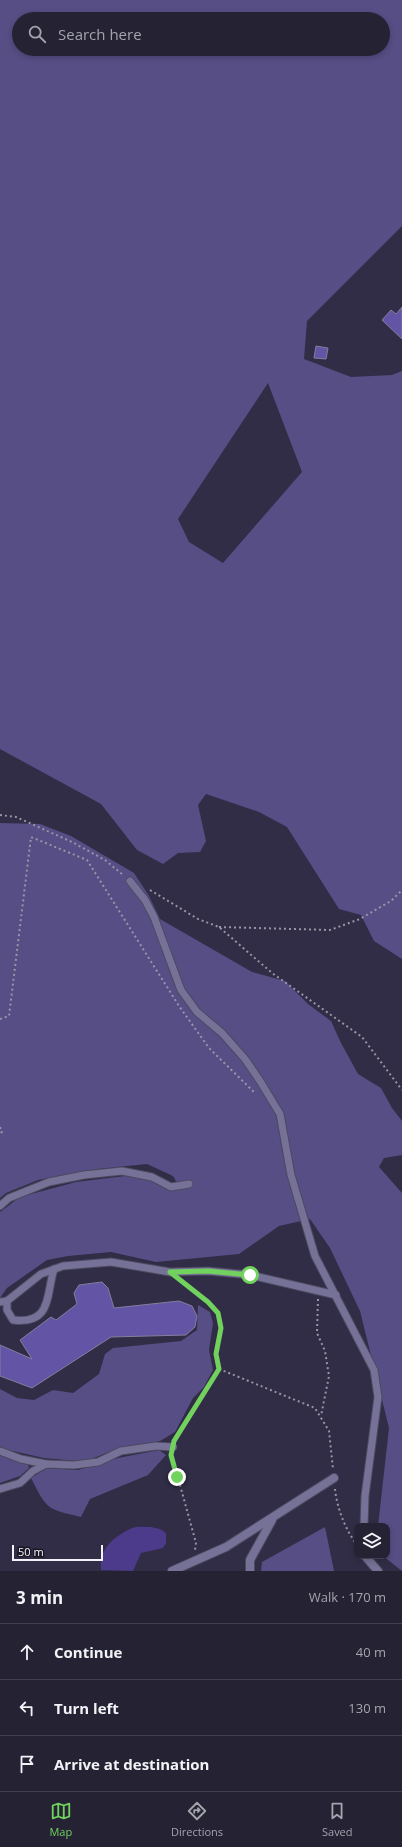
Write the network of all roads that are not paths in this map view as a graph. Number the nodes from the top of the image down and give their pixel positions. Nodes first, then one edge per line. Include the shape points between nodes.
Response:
1 (130, 881) road end
2 (189, 1184) dead end
3 (9, 1198) junction
4 (0, 1200) edge
5 (0, 1206) edge
6 (54, 1269) junction
7 (336, 1295) junction
8 (4, 1302) edge
9 (173, 1448) road end
10 (0, 1451) edge
11 (46, 1464) junction
12 (334, 1478) road end
13 (0, 1489) edge
14 (273, 1518) junction
15 (364, 1523) edge
16 (368, 1559) edge
17 (172, 1571) edge
18 (250, 1571) edge
19 (378, 1571) edge

1 - 7 lane via 154,917 181,990 197,1012 222,1033 245,1059 280,1114 291,1175 313,1248
2 - 3 lane via 171,1187 152,1176 122,1171 49,1182
3 - 4 lane
3 - 5 lane
6 - 7 lane via 111,1262 170,1272 208,1271 250,1275
6 - 8 lane via 41,1274
6 - 8 lane via 48,1305 39,1316 26,1322 13,1320
7 - 15 lane via 374,1370 378,1397 365,1496
9 - 11 lane via 156,1446 121,1451 98,1462 74,1465
10 - 11 lane
11 - 13 lane via 33,1471 20,1483
12 - 14 street via 312,1490
14 - 17 street via 226,1547
14 - 18 street via 250,1560
16 - 19 street

